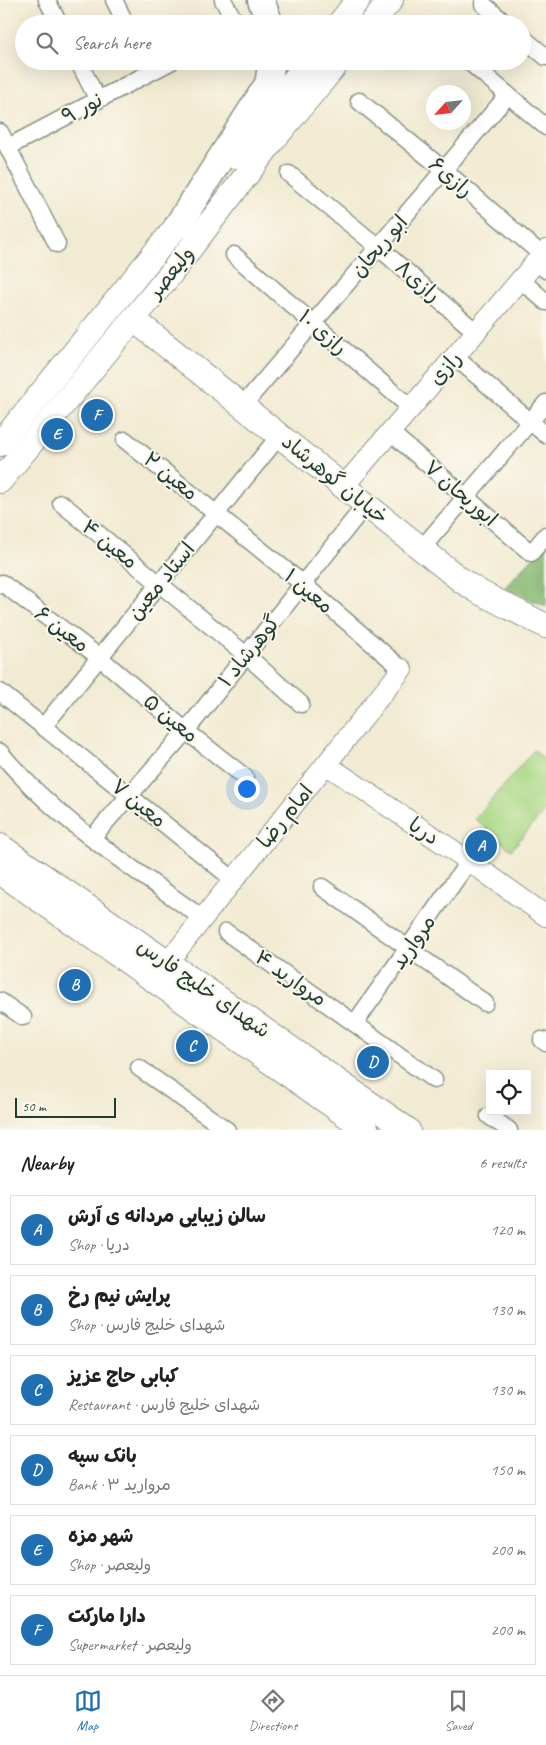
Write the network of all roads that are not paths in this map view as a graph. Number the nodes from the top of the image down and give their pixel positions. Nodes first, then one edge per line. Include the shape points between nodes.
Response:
1 (47, 0) edge
2 (114, 0) edge
3 (223, 0) edge
4 (261, 0) edge
5 (358, 0) edge
6 (390, 0) edge
7 (483, 4) dead end
8 (54, 15) edge
9 (122, 15) edge
10 (228, 15) edge
11 (267, 15) edge
12 (346, 15) edge
13 (378, 15) edge
14 (496, 15) edge
15 (531, 44) edge
16 (546, 57) edge
17 (83, 70) edge
18 (143, 70) edge
19 (270, 70) edge
20 (302, 70) edge
21 (332, 70) edge
22 (479, 70) edge
23 (508, 95) junction
24 (98, 100) junction
25 (360, 101) dead end
26 (546, 127) edge
27 (0, 132) edge
28 (8, 148) junction
29 (444, 170) junction
30 (289, 174) dead end
31 (178, 225) junction
32 (57, 244) dead end
33 (378, 247) junction
34 (234, 255) dead end
35 (543, 259) edge
36 (521, 280) junction
37 (546, 302) edge
38 (133, 319) junction
39 (313, 323) junction
40 (476, 332) junction
41 (455, 357) junction
42 (250, 397) dead end
43 (546, 403) edge
44 (411, 408) junction
45 (530, 422) junction
46 (390, 432) junction
47 (280, 435) junction
48 (546, 435) edge
49 (126, 440) dead end
50 (0, 444) edge
51 (0, 481) edge
52 (344, 486) junction
53 (466, 497) junction
54 (61, 503) dead end
55 (366, 504) junction
56 (216, 514) junction
57 (546, 536) edge
58 (422, 548) junction
59 (1, 584) edge
60 (159, 584) junction
61 (303, 584) junction
62 (546, 626) edge
63 (246, 655) junction
64 (99, 658) junction
65 (402, 669) joint
66 (0, 692) edge
67 (301, 704) dead end
68 (43, 727) junction
69 (186, 731) junction
70 (0, 752) edge
71 (326, 765) junction
72 (245, 776) dead end
73 (129, 795) junction
74 (92, 838) junction
75 (0, 846) edge
76 (470, 861) junction
77 (0, 872) edge
78 (234, 880) junction
79 (322, 887) dead end
80 (546, 916) edge
81 (202, 918) junction
82 (226, 932) dead end
83 (408, 948) junction
84 (168, 962) junction
85 (0, 1001) edge
86 (484, 1003) dead end
87 (23, 1017) dead end
88 (355, 1023) junction
89 (139, 1068) dead end
90 (434, 1080) dead end
91 (489, 1116) dead end
92 (227, 1130) edge
93 (367, 1130) edge
94 (408, 1130) edge
95 (509, 1130) edge

1 - 8 street
2 - 9 street
3 - 10 street
4 - 11 main road
5 - 12 main road
6 - 13 main road
7 - 14 street
15 - 16 street
17 - 24 street
18 - 24 street, نور ۹
19 - 31 main road via 268,84
20 - 31 main road, ولیعصر
21 - 38 main road, ولیعصر
22 - 23 street
23 - 26 street
23 - 29 street, ابو ریحان
24 - 28 street, نور ۹
25 - 29 street, رازی۶
27 - 28 street
28 - 32 street
29 - 33 street, ابو ریحان
29 - 35 street, رازی۶
30 - 33 street, رازی۸
31 - 50 main road, ولیعصر
33 - 39 street, ابو ریحان
33 - 40 street, رازی۸
34 - 39 street, رازی ۱۰
35 - 36 street, رازی
36 - 37 street
36 - 40 street, رازی
38 - 47 main road, خیابان گوهرشاد
38 - 51 main road, ولیعصر
39 - 42 street, ابو ریحان
39 - 44 street, رازی ۱۰
40 - 41 street, رازی
41 - 44 street, رازی
41 - 45 street
43 - 45 street
44 - 46 street, رازی
45 - 48 street
45 - 53 street
46 - 52 street, رازی
46 - 53 street, ابوریحان ۷
47 - 52 main road, خیابان گوهرشاد
47 - 56 street, استاد معین
49 - 56 street, معین ۲
52 - 55 main road, خیابان گوهرشاد
53 - 57 street, ابوریحان ۷ via 531,553
53 - 58 street
54 - 60 street, معین ۴
55 - 58 main road, خیابان گوهرشاد
55 - 61 street, گوهرشاد ۱
56 - 60 street, استاد معین
56 - 61 street, معین ۱
58 - 62 main road, خیابان گوهرشاد via 468,585
59 - 64 street, معین ۶
60 - 63 street, معین ۴
60 - 64 street, استاد معین
61 - 63 street, گوهرشاد ۱
61 - 65 street, معین ۱
63 - 67 street, معین ۴
63 - 69 street, گوهرشاد ۱
64 - 68 street, استاد معین
64 - 69 street, معین ۵
65 - 71 street, امام رضا
66 - 68 street, معین ۷
68 - 73 street, معین ۷
69 - 72 street, معین ۵
69 - 73 street, گوهرشاد ۱
70 - 74 street via 20,776
71 - 76 street, دریا
71 - 78 street, امام رضا
73 - 74 street, گوهرشاد ۱
73 - 78 street, معین ۷
74 - 81 street
75 - 84 main road, شهدای خلیج فارس
76 - 80 street, دریا
76 - 83 street, مروارید
77 - 93 main road, شهدای خلیج فارس
78 - 81 street, امام رضا
79 - 83 street
81 - 84 street, امام رضا
82 - 88 street, مروارید ۴
83 - 86 street
83 - 88 street, مروارید
84 - 94 main road, شهدای خلیج فارس
85 - 87 street
88 - 90 street, مروارید ۴
89 - 92 street
91 - 95 street

